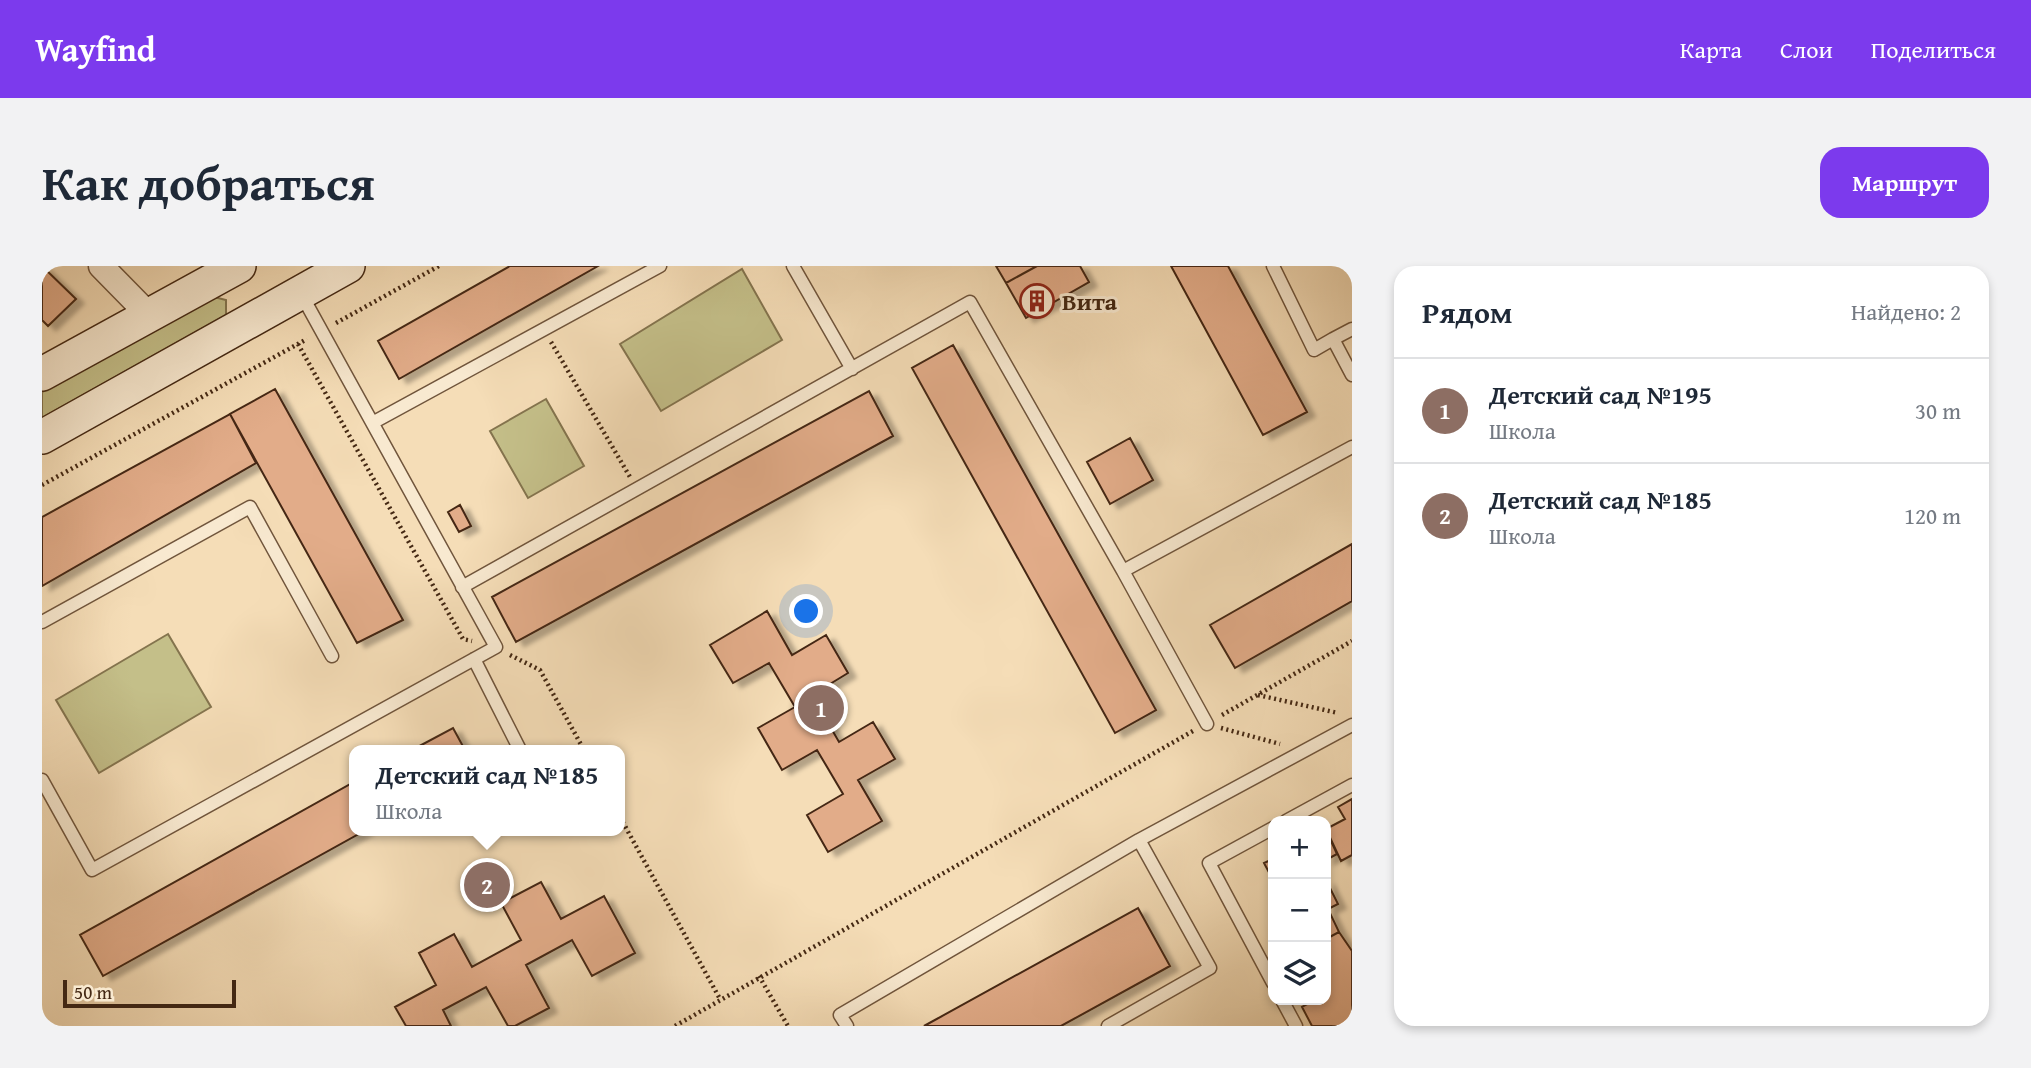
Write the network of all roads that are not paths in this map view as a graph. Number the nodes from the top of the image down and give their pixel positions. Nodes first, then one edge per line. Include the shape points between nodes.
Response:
1 (101, 266) edge
2 (348, 266) edge
3 (660, 266) edge
4 (793, 266) edge
5 (1272, 266) edge
6 (238, 267) edge
7 (300, 292) junction
8 (264, 313) junction
9 (149, 315) junction
10 (1352, 328) edge
11 (1333, 339) junction
12 (852, 369) junction
13 (42, 374) edge
14 (1352, 375) edge
15 (374, 422) junction
16 (42, 437) edge
17 (1352, 447) edge
18 (1123, 571) junction
19 (462, 587) junction
20 (42, 622) edge
21 (332, 656) dead end
22 (474, 659) junction
23 (1207, 724) road end
24 (1352, 725) edge
25 (517, 745) edge
26 (42, 780) edge
27 (1352, 785) edge
28 (1295, 816) edge
29 (1268, 831) edge
30 (1139, 840) junction
31 (1268, 974) edge
32 (1285, 1005) edge
33 (847, 1026) edge
34 (1108, 1026) edge
35 (1296, 1026) edge

1 - 9 street
2 - 7 street
3 - 15 lane
4 - 12 lane
5 - 11 lane via 1314,350
6 - 8 street
6 - 9 street
7 - 8 street
7 - 15 lane
8 - 16 street
9 - 13 street
10 - 11 lane
11 - 14 lane
12 - 18 lane via 970,302
12 - 19 lane
15 - 19 lane
17 - 18 lane
18 - 23 lane
19 - 22 lane via 496,647
20 - 21 lane via 250,508
22 - 25 lane
22 - 26 lane via 92,870
24 - 30 lane
27 - 28 lane
29 - 31 lane via 1209,863
30 - 33 lane via 840,1015
30 - 34 lane via 1210,968
32 - 35 lane

